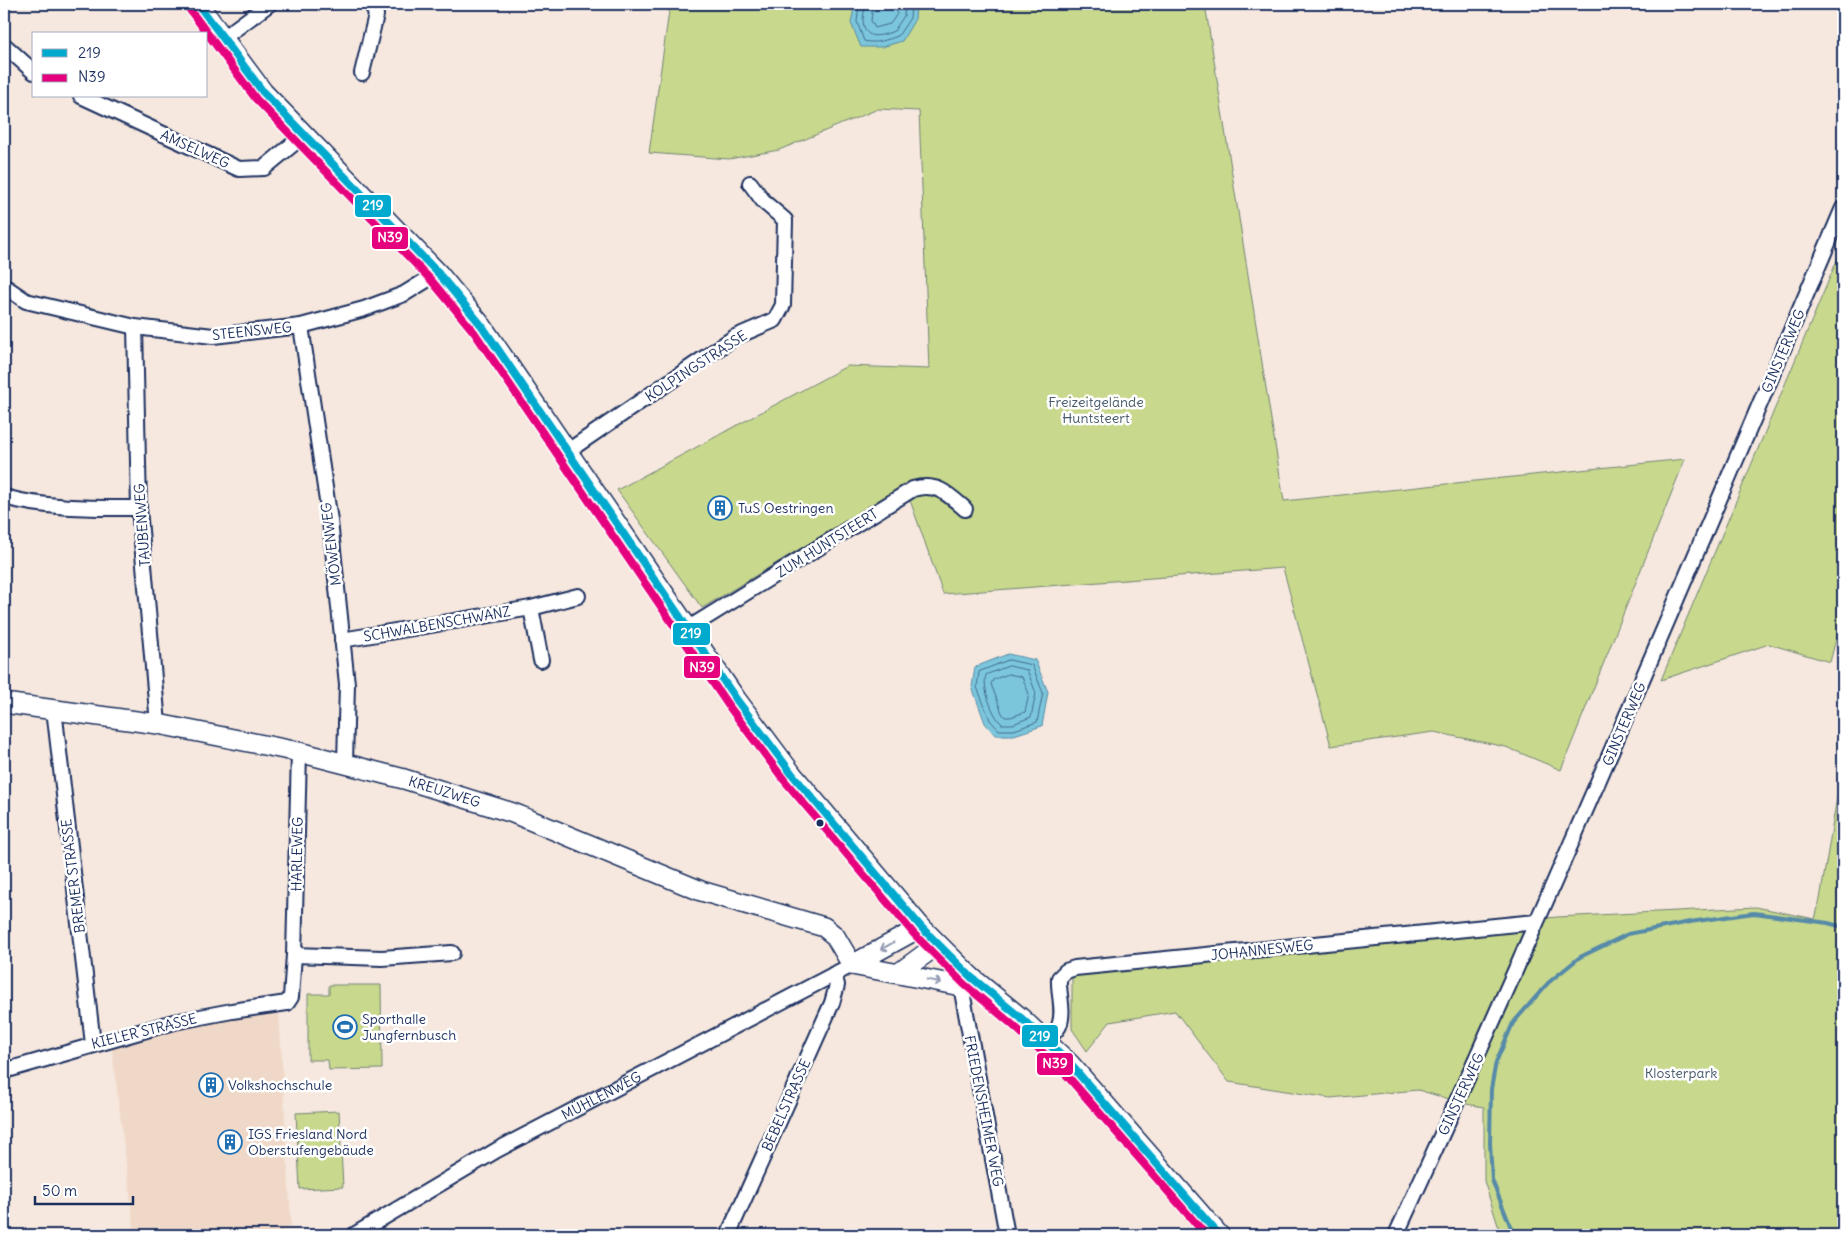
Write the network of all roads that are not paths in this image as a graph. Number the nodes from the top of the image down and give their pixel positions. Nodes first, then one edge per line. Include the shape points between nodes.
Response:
1 (198, 4) edge
2 (269, 4) edge
3 (372, 4) edge
4 (223, 38) junction
5 (4, 45) edge
6 (32, 70) edge
7 (362, 73) dead end
8 (85, 98) edge
9 (304, 135) junction
10 (750, 183) dead end
11 (1843, 208) edge
12 (438, 273) junction
13 (4, 286) edge
14 (301, 326) junction
15 (135, 327) junction
16 (568, 451) junction
17 (4, 497) edge
18 (139, 508) junction
19 (965, 509) dead end
20 (578, 596) dead end
21 (531, 608) junction
22 (689, 628) junction
23 (342, 640) junction
24 (541, 660) dead end
25 (4, 703) edge
26 (54, 709) junction
27 (158, 724) junction
28 (299, 752) junction
29 (345, 763) junction
30 (1536, 922) junction
31 (921, 927) junction
32 (937, 945) junction
33 (452, 953) dead end
34 (294, 956) junction
35 (852, 965) junction
36 (899, 973) junction
37 (834, 974) junction
38 (966, 982) junction
39 (287, 1003) joint
40 (1046, 1040) junction
41 (93, 1044) junction
42 (4, 1071) edge
43 (356, 1235) edge
44 (728, 1235) edge
45 (1007, 1235) edge
46 (1218, 1235) edge
47 (1396, 1235) edge

1 - 4 street
2 - 4 street
3 - 7 street via 376,15
4 - 9 street via 263,92
5 - 6 street
8 - 9 street, AMSELWEG via 239,169 264,168
9 - 12 street
10 - 16 street, KOLPINGSTRASSE via 764,202 785,220 783,305 775,320 735,336
11 - 30 street, GINSTERWEG via 1591,802
12 - 14 street, STEENSWEG via 404,294
12 - 16 street via 482,326
13 - 15 street, STEENSWEG via 26,301
14 - 15 street, STEENSWEG via 213,336
14 - 23 street, MÖWENWEG via 330,521
15 - 18 street, TAUBENWEG
16 - 22 street
17 - 18 street via 66,508
18 - 27 street, TAUBENWEG
19 - 22 street, ZUM HUNTSTEERT via 944,491 925,486 913,488
20 - 21 street, SCHWALBENSCHWANZ
21 - 23 street, SCHWALBENSCHWANZ
21 - 24 street
22 - 31 street via 736,699 792,774
23 - 29 street, MÖWENWEG via 346,684
25 - 26 street, KREUZWEG
26 - 27 street, KREUZWEG
26 - 41 street, BREMER STRASSE
27 - 28 street, KREUZWEG
28 - 29 street, KREUZWEG
28 - 34 street, HARLEWEG
29 - 35 street, KREUZWEG via 513,813 701,891 824,927 834,936
30 - 40 street, JOHANNESWEG via 1075,968 1059,978 1059,1027
30 - 47 street, GINSTERWEG
31 - 32 street
31 -> 35 street, MÜHLENWEG
32 - 36 street
32 - 38 street
33 - 34 street via 382,958
34 - 39 street, HARLEWEG via 291,997
35 - 36 street
35 - 37 street, MÜHLENWEG
36 -> 38 street
37 - 43 street, MÜHLENWEG via 497,1150
37 - 44 street, BEBELSTRASSE via 837,985 832,1003
38 - 40 street
38 - 45 street, FRIEDENSHEIMER WEG
39 - 41 street, KIELER STRASSE via 174,1022
40 - 46 street
41 - 42 street, KIELER STRASSE

